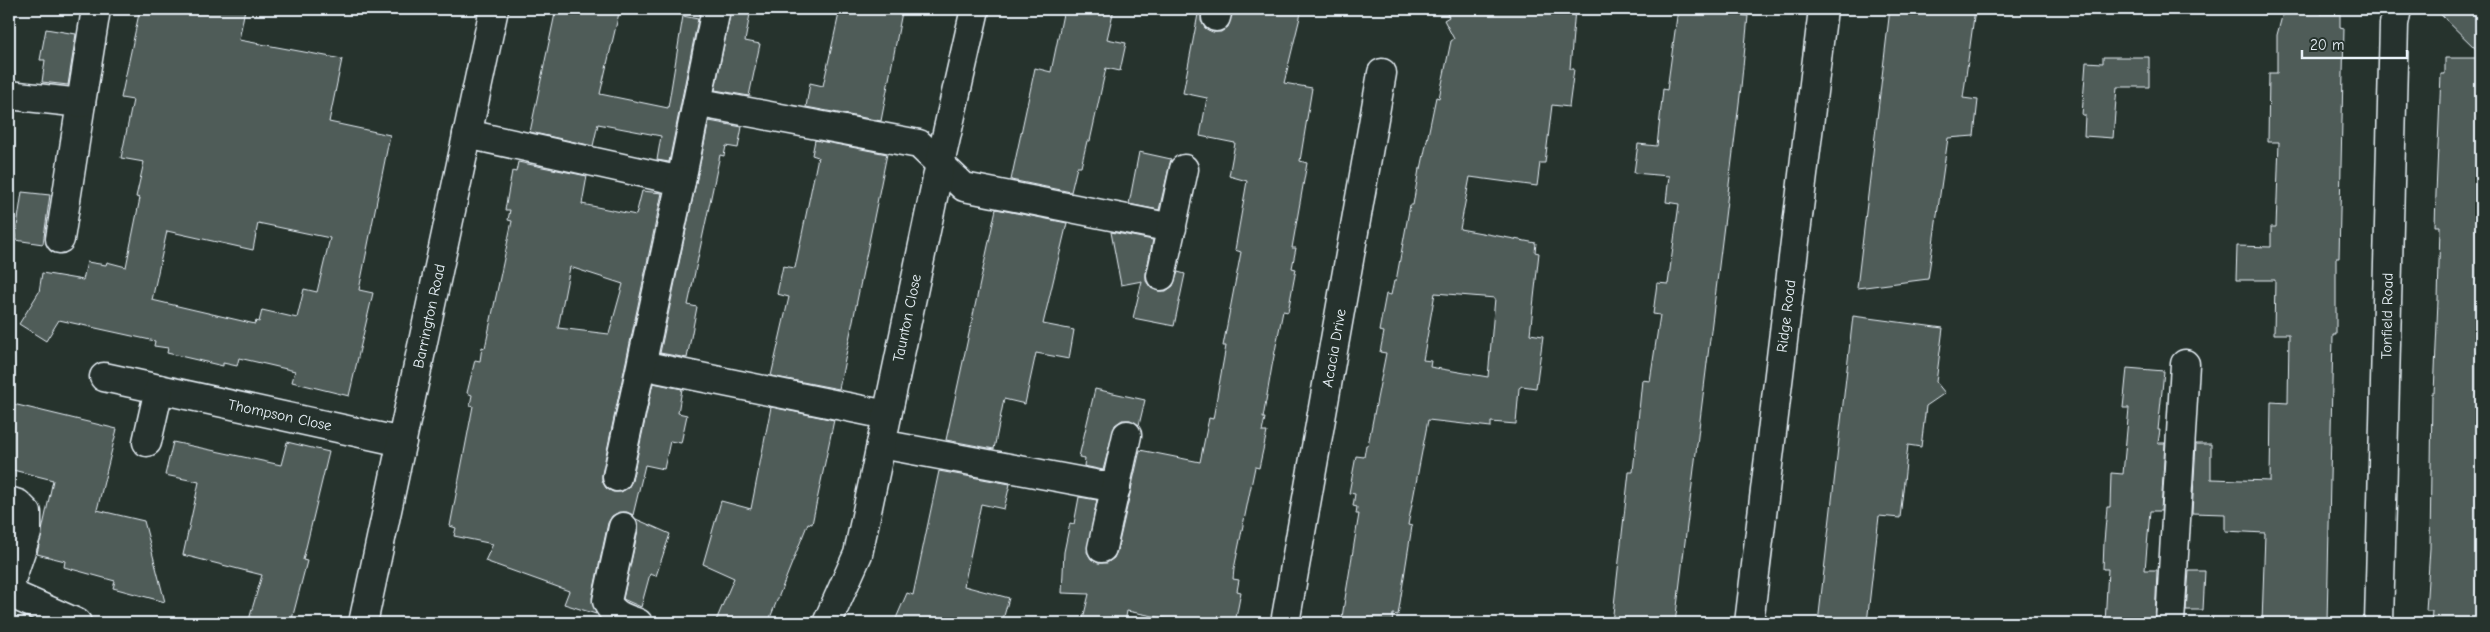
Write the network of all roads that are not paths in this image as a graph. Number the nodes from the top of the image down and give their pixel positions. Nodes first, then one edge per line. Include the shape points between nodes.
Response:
1 (96, 9) edge
2 (494, 9) edge
3 (716, 9) edge
4 (975, 9) edge
5 (1823, 9) edge
6 (2397, 9) edge
7 (723, 50) dead end
8 (1382, 73) dead end
9 (9, 95) edge
10 (81, 103) junction
11 (711, 105) junction
12 (467, 134) junction
13 (940, 164) junction
14 (1184, 169) dead end
15 (689, 173) junction
16 (1172, 228) junction
17 (60, 239) dead end
18 (1161, 276) dead end
19 (668, 305) dead end
20 (2185, 364) dead end
21 (656, 368) junction
22 (104, 377) dead end
23 (158, 389) junction
24 (887, 415) junction
25 (644, 426) dead end
26 (1127, 435) dead end
27 (147, 442) dead end
28 (402, 442) junction
29 (881, 444) junction
30 (617, 477) dead end
31 (1116, 488) junction
32 (9, 501) edge
33 (623, 527) dead end
34 (1102, 548) dead end
35 (9, 586) edge
36 (9, 593) edge
37 (77, 623) edge
38 (363, 623) edge
39 (638, 623) edge
40 (827, 623) edge
41 (1285, 623) edge
42 (1749, 623) edge
43 (2170, 623) edge
44 (2379, 623) edge

1 - 10 street
2 - 12 street, Barrington Road
3 - 15 street
4 - 13 street, Taunton Close
5 - 42 street, Ridge Road
6 - 44 street, Tonfield Road via 2394,24
7 - 11 street
8 - 41 street, Acacia Drive
9 - 10 street
10 - 17 street
11 - 13 street via 919,144
11 - 15 street
12 - 15 street
12 - 28 street, Barrington Road
13 - 16 street via 964,187
13 - 24 street, Taunton Close
14 - 16 street
15 - 30 street
16 - 18 street
19 - 21 street
20 - 43 street
21 - 24 street
21 - 25 street
22 - 23 street, Thompson Close
23 - 27 street
23 - 28 street, Thompson Close
24 - 29 street, Taunton Close
26 - 31 street
28 - 38 street, Barrington Road
29 - 31 street
29 - 40 street, Taunton Close via 858,554
31 - 34 street
32 - 35 street via 27,513 27,533
33 - 39 street via 607,602 610,609 620,616
36 - 37 street

